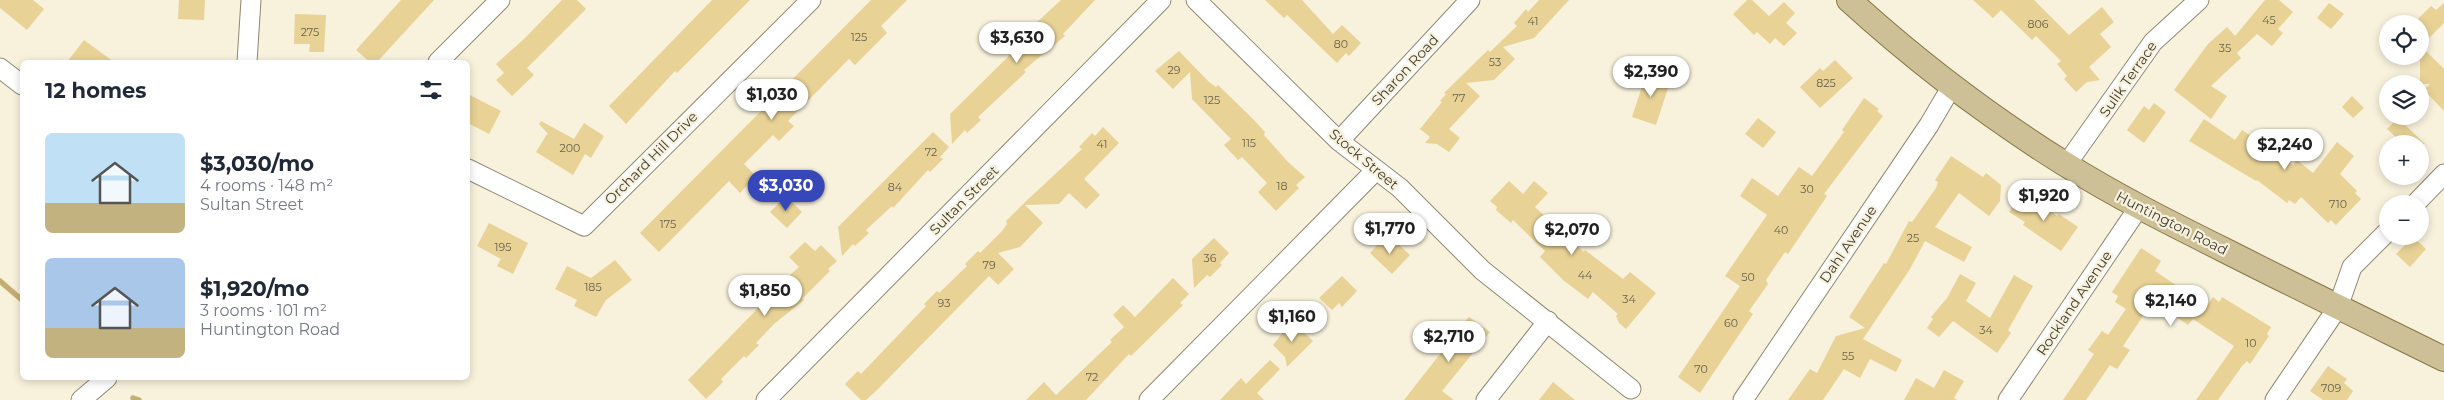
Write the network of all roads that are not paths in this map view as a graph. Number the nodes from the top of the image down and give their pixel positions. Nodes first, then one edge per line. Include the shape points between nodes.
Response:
1 (251, 0) edge
2 (500, 0) edge
3 (811, 0) edge
4 (1161, 0) edge
5 (1196, 0) edge
6 (1470, 0) edge
7 (1849, 0) edge
8 (2199, 0) edge
9 (247, 60) edge
10 (440, 60) edge
11 (0, 68) edge
12 (20, 83) edge
13 (1952, 86) junction
14 (1339, 141) junction
15 (2066, 165) junction
16 (470, 170) edge
17 (1376, 170) junction
18 (2444, 174) edge
19 (2424, 195) edge
20 (2138, 207) junction
21 (2379, 241) edge
22 (2338, 307) junction
23 (1548, 321) junction
24 (2444, 358) edge
25 (105, 380) edge
26 (1632, 389) dead end
27 (81, 400) edge
28 (766, 400) edge
29 (1149, 400) edge
30 (1486, 400) edge
31 (1743, 400) edge
32 (2008, 400) edge
33 (2275, 400) edge

1 - 9 street
2 - 10 street
3 - 16 street, Orchard Hill Drive via 584,226
4 - 28 street, Sultan Street
5 - 14 street, Stock Street
6 - 14 street, Sharon Road
7 - 13 main road, Huntington Road
8 - 15 street, Sulik Terrace via 2153,42
11 - 12 street
13 - 15 main road, Huntington Road
13 - 31 street, Dahl Avenue
14 - 17 street, Stock Street
15 - 20 main road, Huntington Road
17 - 23 street, Stock Street via 1400,188 1482,270
17 - 29 street
18 - 19 street
20 - 22 main road, Huntington Road
20 - 32 street, Rockland Avenue
21 - 22 street via 2352,267
22 - 24 main road, Huntington Road
22 - 33 street
23 - 26 street, Stock Street
23 - 30 street
25 - 27 street

